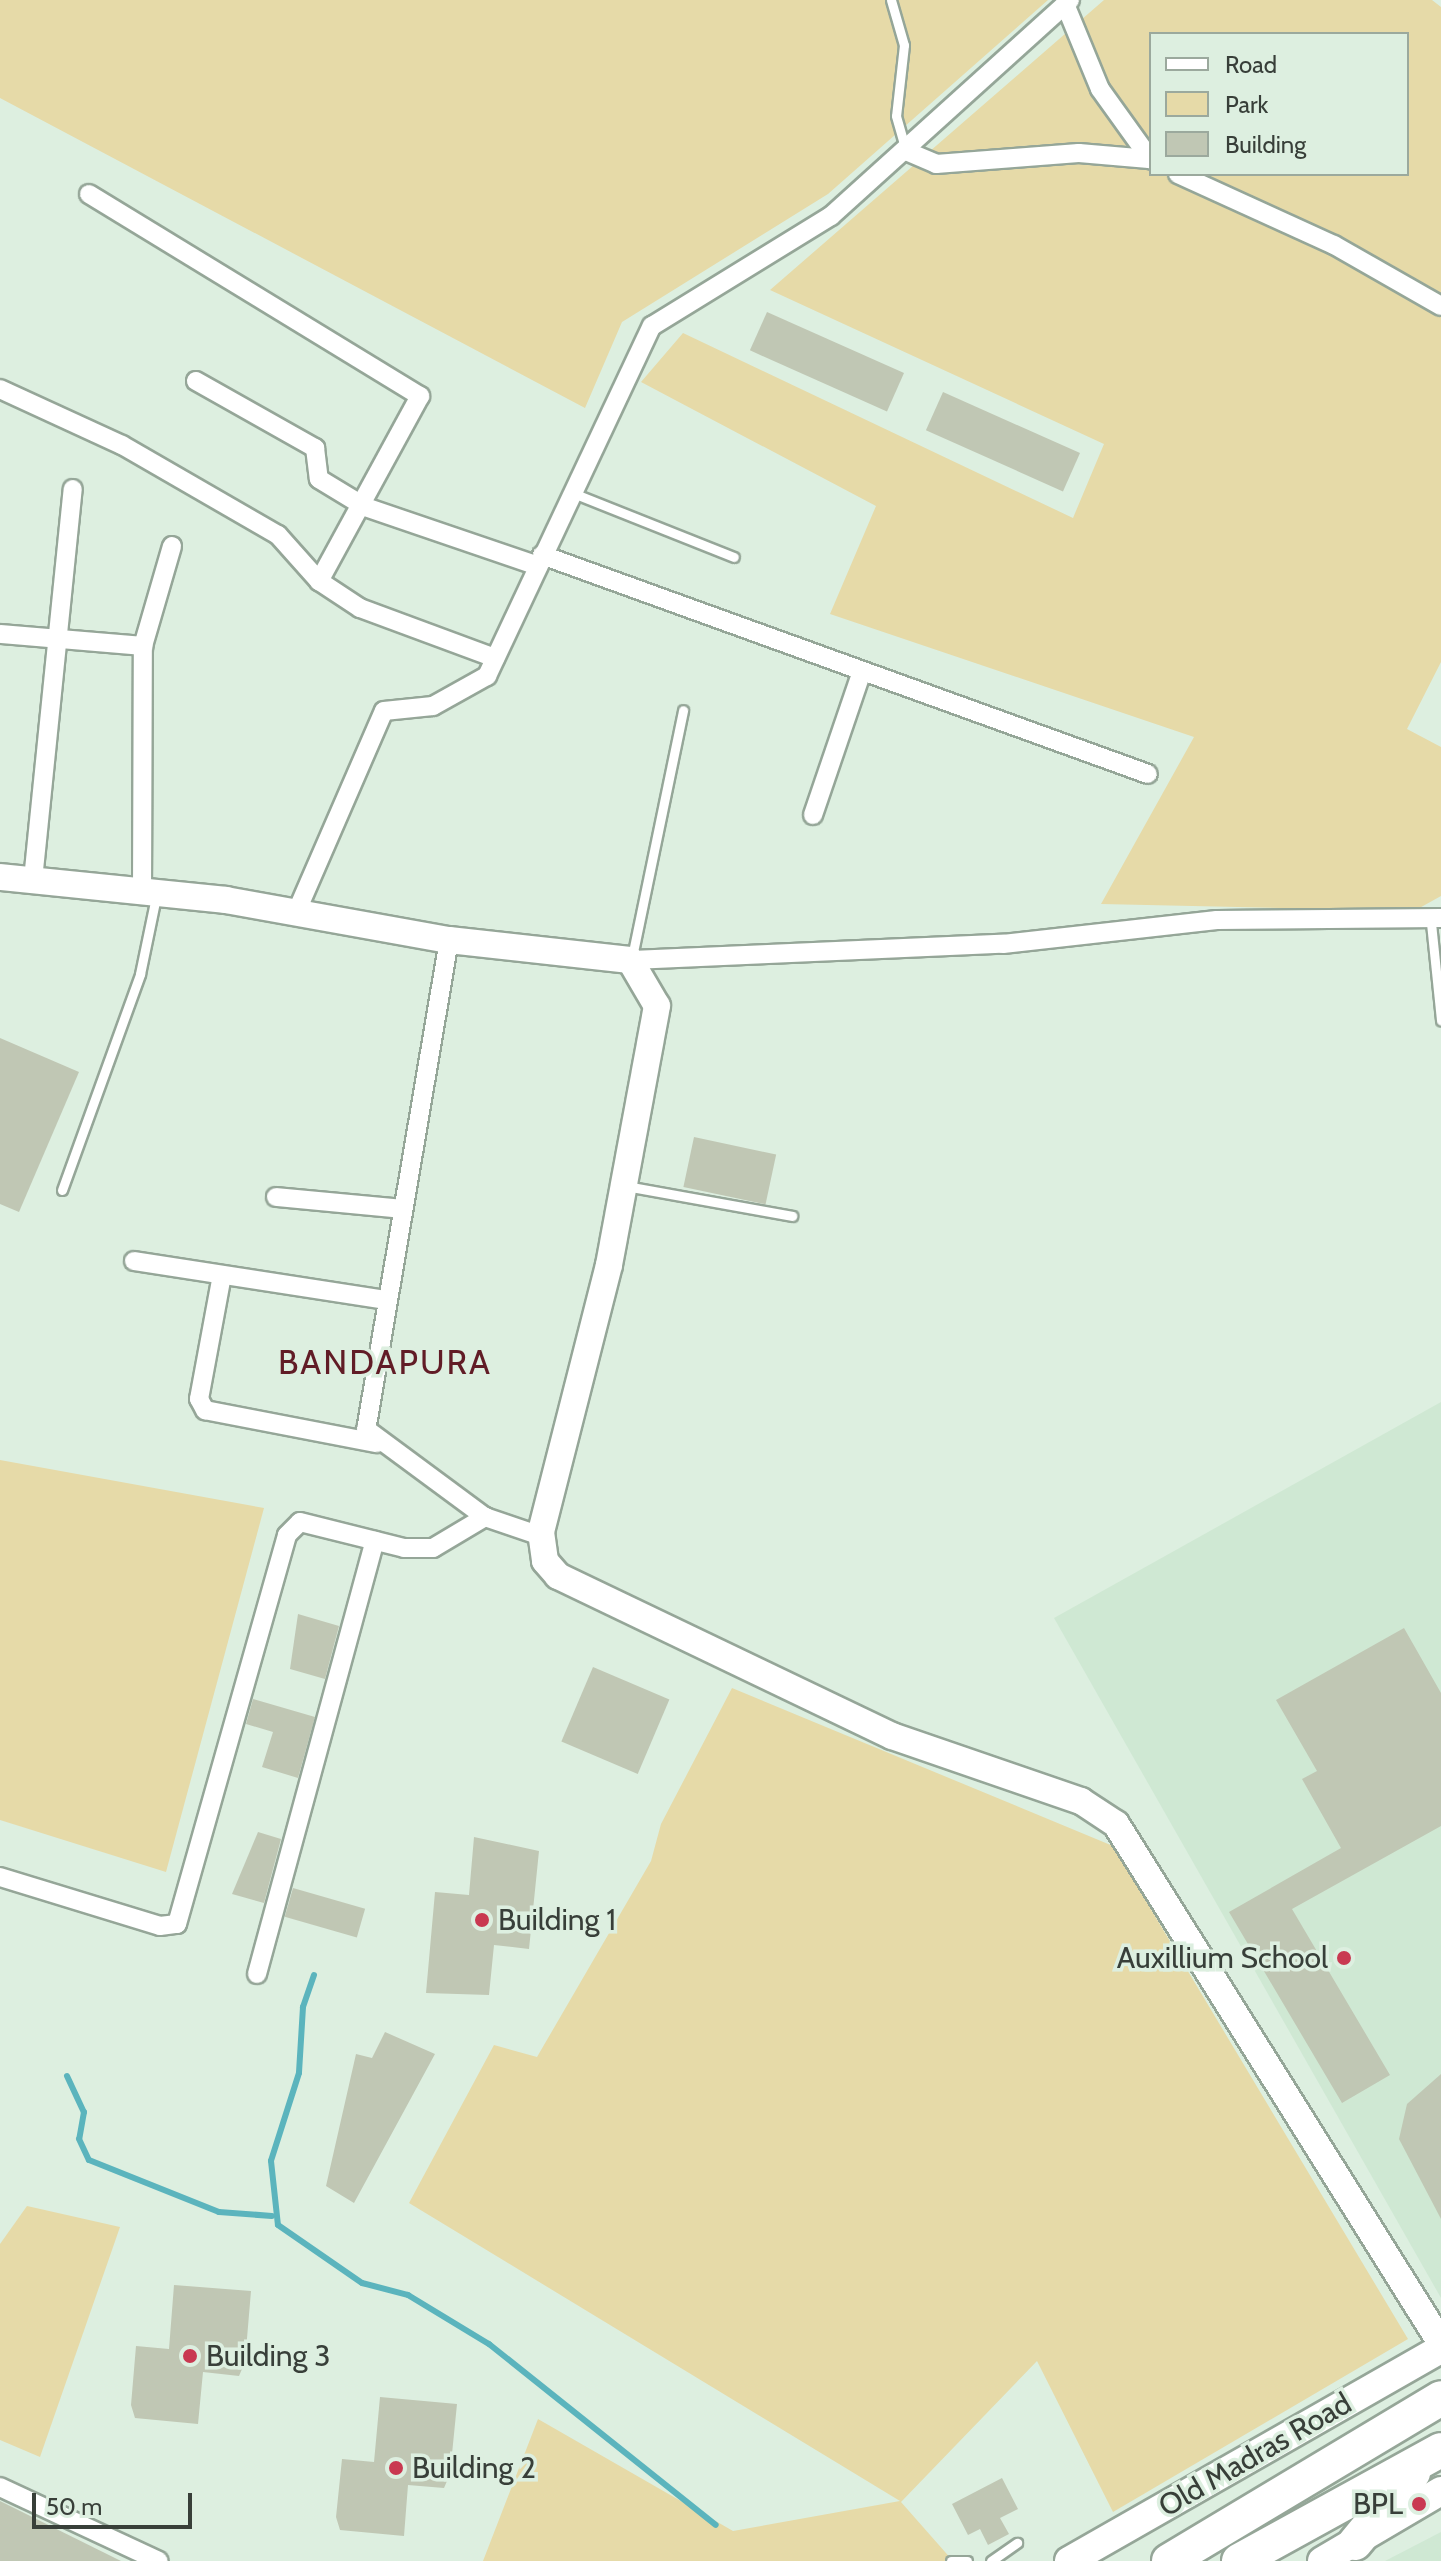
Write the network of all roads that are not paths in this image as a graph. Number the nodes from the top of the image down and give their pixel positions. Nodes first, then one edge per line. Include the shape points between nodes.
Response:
1 (891, 0) edge
2 (1068, 2) edge
3 (906, 151) junction
4 (1149, 159) edge
5 (1149, 160) edge
6 (1182, 176) edge
7 (89, 194) dead end
8 (1441, 306) edge
9 (196, 381) dead end
10 (0, 389) edge
11 (73, 489) dead end
12 (571, 492) junction
13 (365, 507) junction
14 (172, 546) dead end
15 (734, 557) dead end
16 (540, 560) junction
17 (319, 581) junction
18 (0, 634) edge
19 (57, 639) junction
20 (143, 646) junction
21 (495, 658) junction
22 (862, 671) junction
23 (683, 710) dead end
24 (1148, 774) dead end
25 (813, 815) dead end
26 (0, 877) edge
27 (33, 880) junction
28 (149, 892) junction
29 (296, 913) junction
30 (1436, 920) edge
31 (449, 940) junction
32 (630, 960) junction
33 (1441, 1020) edge
34 (624, 1186) junction
35 (62, 1190) dead end
36 (276, 1197) dead end
37 (402, 1209) junction
38 (792, 1216) dead end
39 (134, 1261) dead end
40 (222, 1275) junction
41 (386, 1300) junction
42 (377, 1443) junction
43 (485, 1517) junction
44 (541, 1536) junction
45 (375, 1541) junction
46 (0, 1877) edge
47 (257, 1974) dead end
48 (1441, 2343) edge
49 (1441, 2349) edge
50 (1441, 2398) edge
51 (1432, 2455) edge
52 (0, 2487) edge
53 (1441, 2491) edge
54 (1017, 2543) dead end
55 (1355, 2543) junction
56 (1242, 2559) edge
57 (159, 2561) edge
58 (951, 2561) edge
59 (967, 2561) edge
60 (991, 2561) edge
61 (1069, 2561) edge
62 (1169, 2561) edge
63 (1322, 2561) edge

1 - 3 lane via 904,45 896,116
2 - 3 street
2 - 4 street via 1100,89
3 - 5 street via 936,164 1079,153
3 - 12 street via 831,216 652,326
6 - 8 street via 1334,245
7 - 13 street via 414,387 417,409
9 - 13 street via 315,448 319,479
10 - 17 street via 122,445 278,535
11 - 19 street
12 - 15 lane
12 - 16 street
13 - 16 street
13 - 17 street
14 - 20 street
16 - 21 street
16 - 22 street
17 - 21 street via 360,608
18 - 19 street
19 - 20 street
19 - 27 street
20 - 28 street
21 - 29 street via 487,676 433,706 384,711
22 - 24 street
22 - 25 street
23 - 32 lane via 644,927
26 - 27 street
27 - 28 street
28 - 29 street
28 - 35 lane via 140,974
29 - 31 street
30 - 32 street via 1217,920 1003,944
30 - 33 lane
31 - 32 street
31 - 37 street
32 - 34 street via 657,1006
34 - 38 lane
34 - 44 street
36 - 37 street
37 - 41 street
39 - 40 street
40 - 41 street
40 - 42 street via 199,1399 205,1410
41 - 42 street via 366,1429
42 - 43 street
43 - 44 street
43 - 45 street via 433,1548
44 - 48 street via 545,1561 558,1576 892,1736 1081,1801 1116,1824
45 - 46 street via 317,1521 300,1522 287,1535 177,1924 160,1926
45 - 47 street
49 - 61 main road, Old Madras Road
50 - 62 highway, Old Madras Road
51 - 55 highway
51 - 56 highway
52 - 57 street
53 - 55 main road
54 - 60 lane
55 - 63 main road
58 - 59 lane

